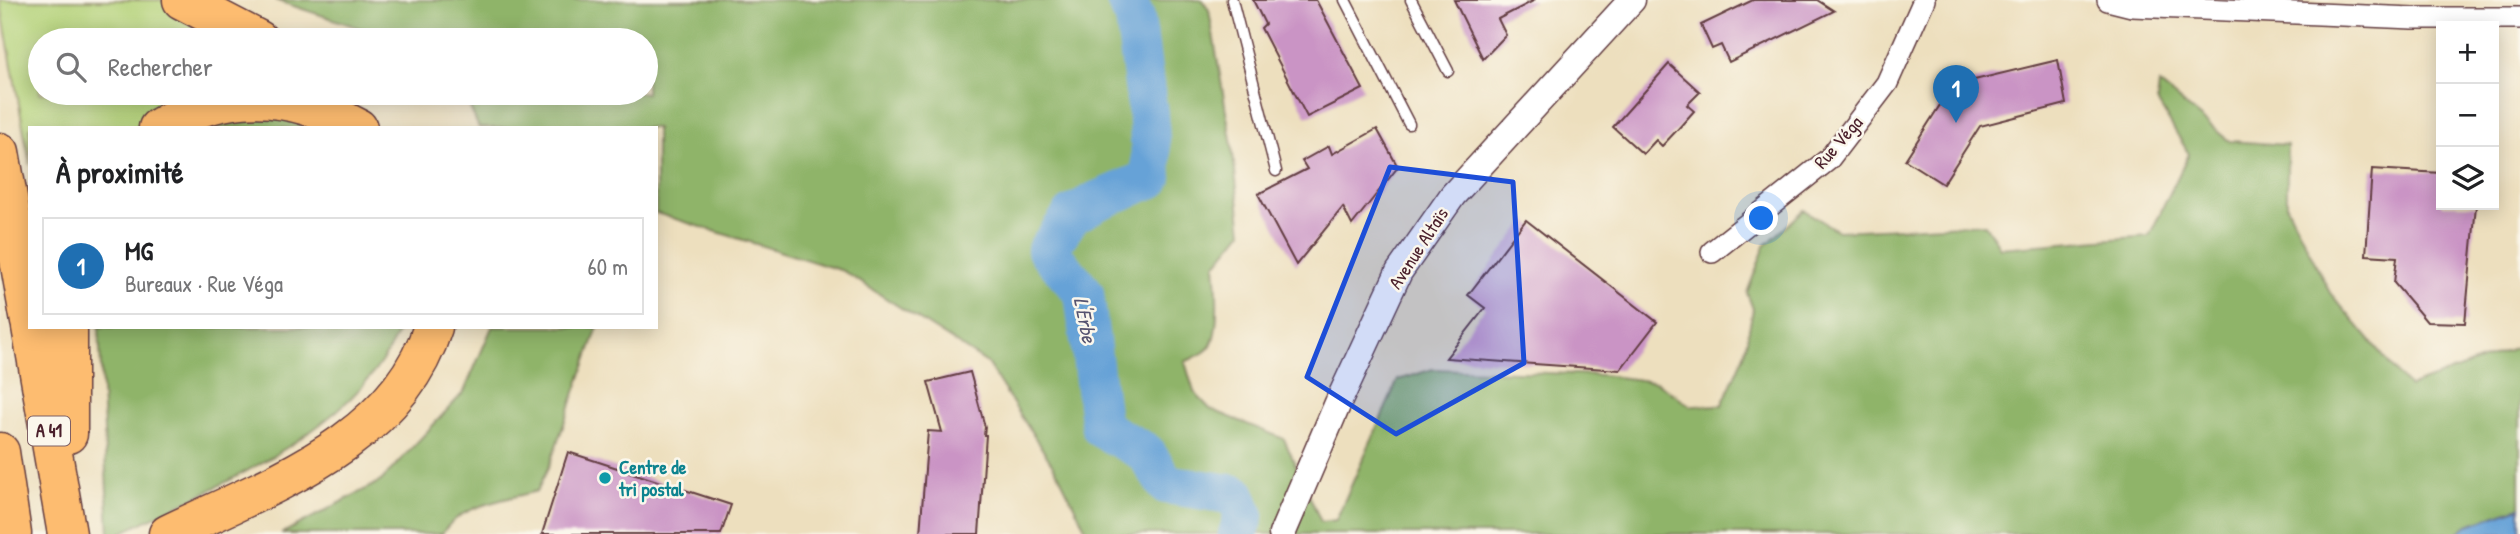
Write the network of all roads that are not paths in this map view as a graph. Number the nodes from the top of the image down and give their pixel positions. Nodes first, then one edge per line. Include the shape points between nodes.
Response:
1 (182, 0) edge
2 (1232, 0) edge
3 (1345, 0) edge
4 (1411, 0) edge
5 (1608, 0) edge
6 (1632, 0) edge
7 (1924, 0) edge
8 (2108, 0) edge
9 (2520, 18) edge
10 (236, 28) edge
11 (1595, 39) junction
12 (1448, 71) dead end
13 (209, 105) edge
14 (304, 105) edge
15 (359, 105) edge
16 (1409, 124) dead end
17 (161, 126) edge
18 (354, 126) edge
19 (382, 126) edge
20 (0, 152) edge
21 (1276, 171) dead end
22 (1712, 252) dead end
23 (28, 311) edge
24 (31, 329) edge
25 (68, 329) edge
26 (432, 329) edge
27 (0, 452) edge
28 (1284, 531) edge
29 (12, 534) edge
30 (67, 534) edge
31 (168, 534) edge

1 - 10 highway
2 - 21 lane
3 - 16 lane
4 - 12 lane
5 - 11 street, Avenue Altaïs
6 - 11 street, Avenue Altaïs
7 - 22 street, Rue Véga via 1887,83 1829,159
8 - 9 street via 2132,6 2413,19
11 - 28 street, Avenue Altaïs via 1453,195 1399,272
13 - 17 highway
14 - 18 highway
15 - 19 highway
20 - 23 highway
24 - 30 highway, A 41
25 - 30 highway
26 - 31 highway via 408,381 363,428 295,472
27 - 29 highway, A 41

